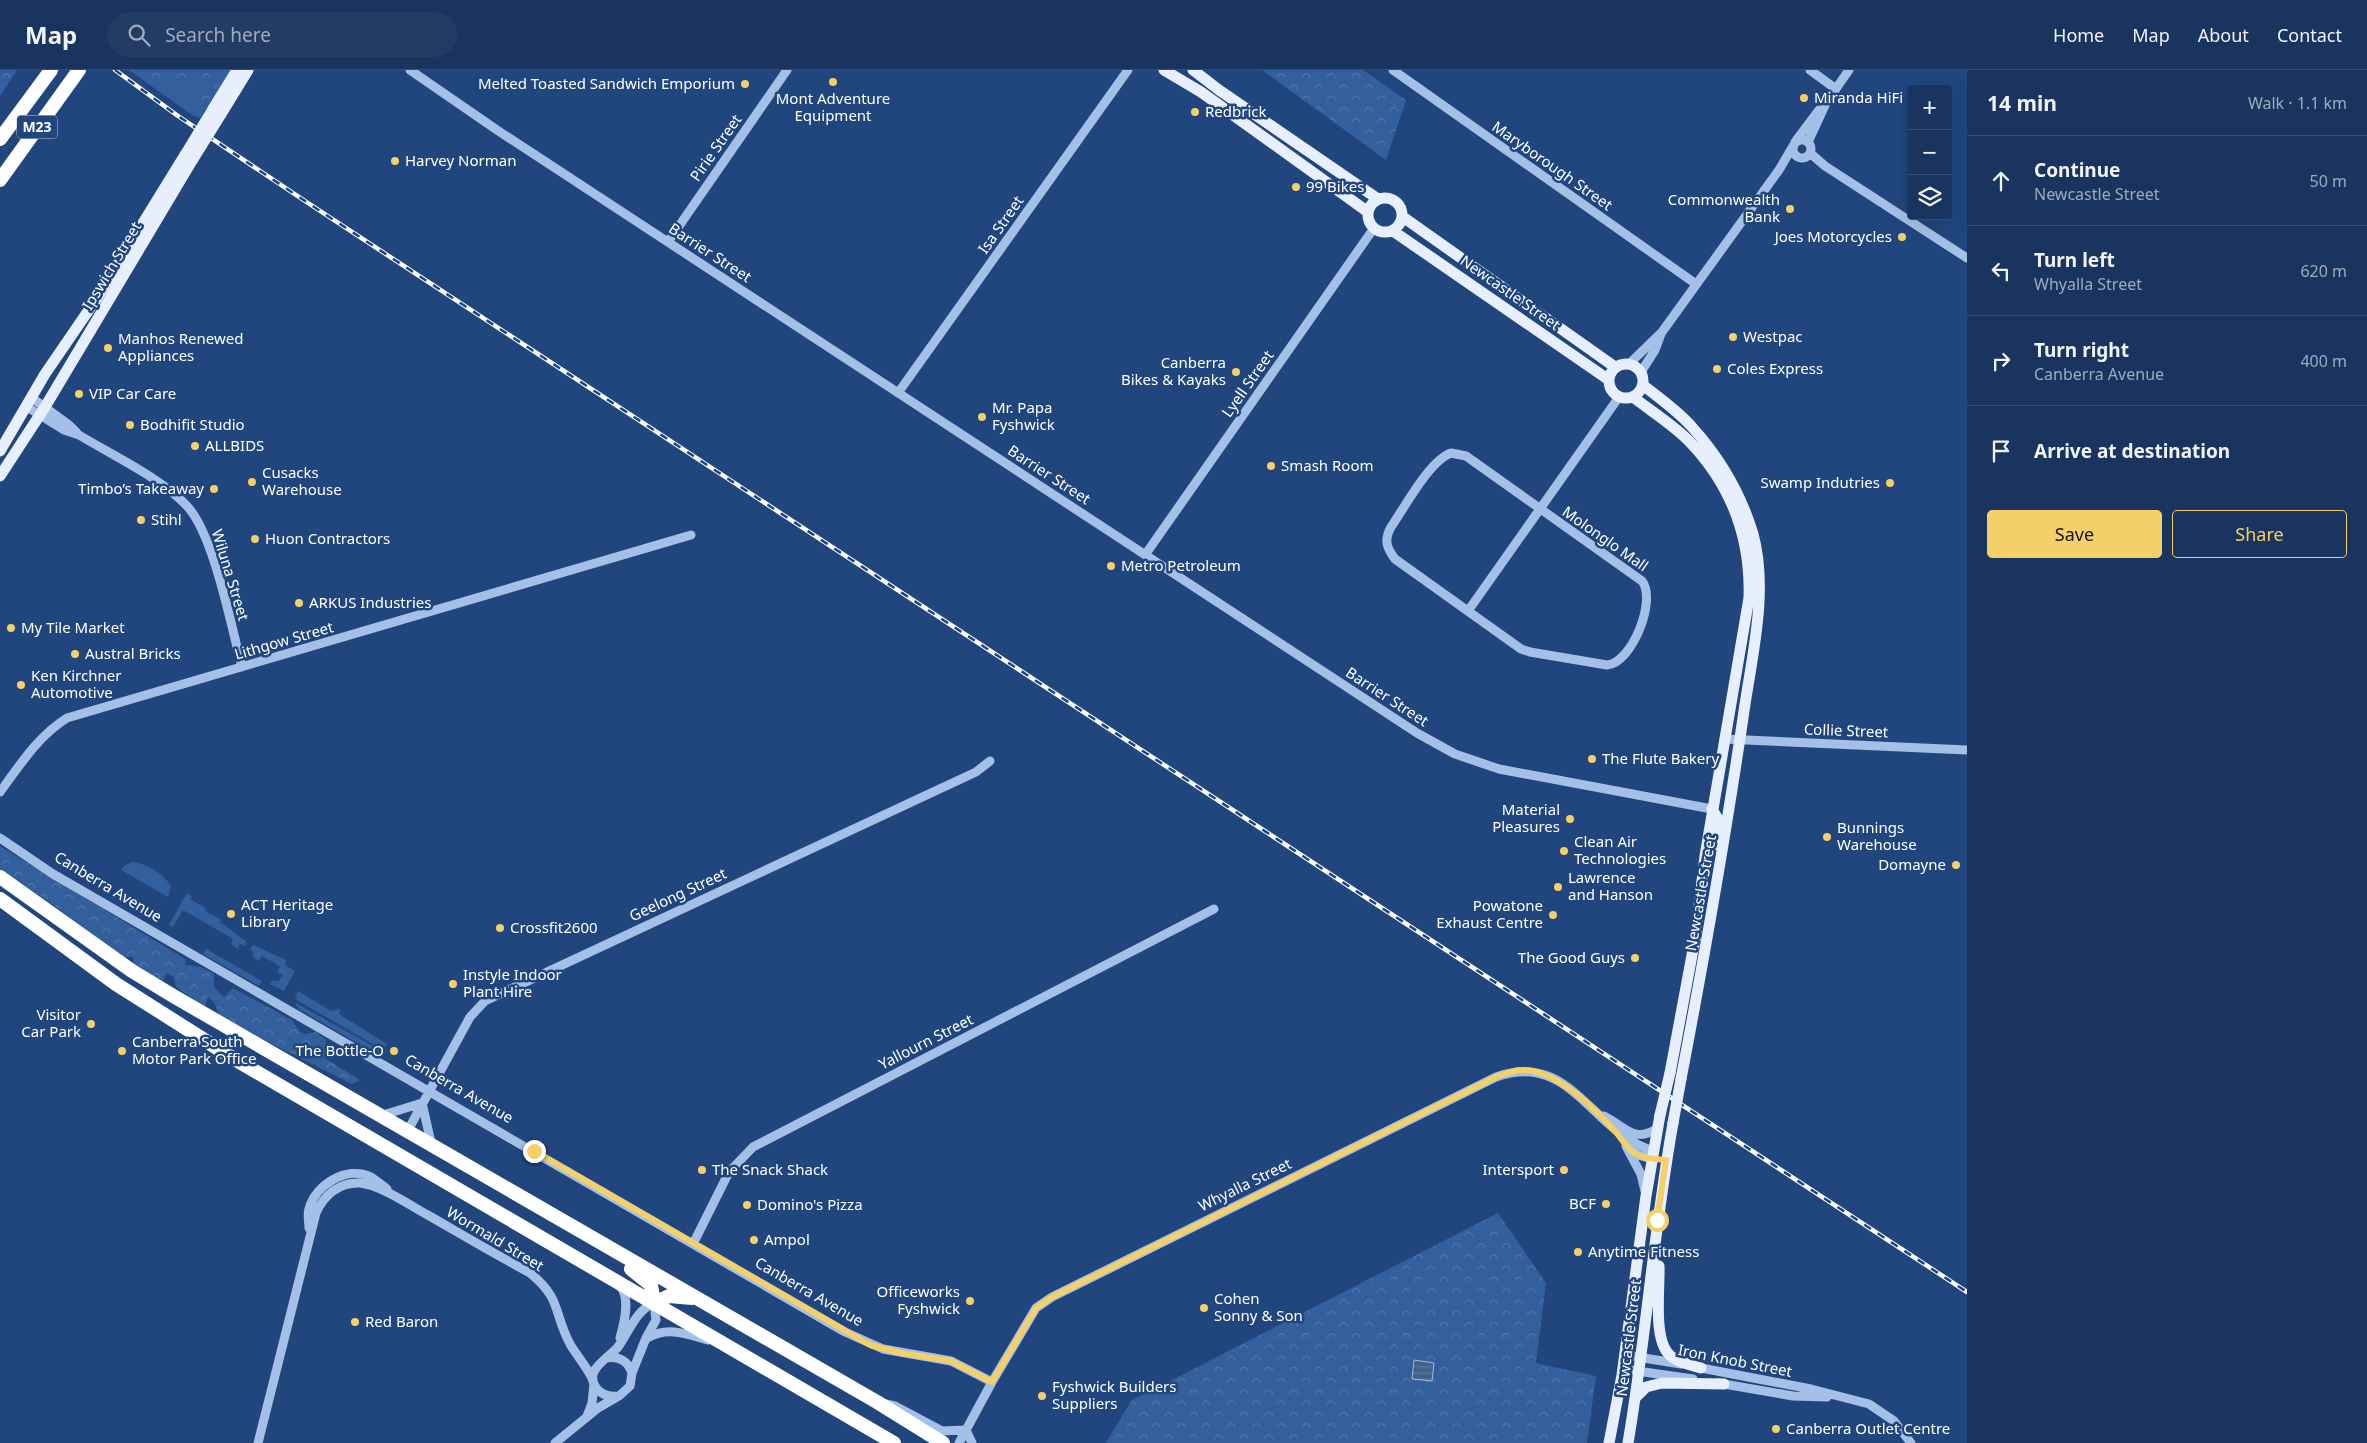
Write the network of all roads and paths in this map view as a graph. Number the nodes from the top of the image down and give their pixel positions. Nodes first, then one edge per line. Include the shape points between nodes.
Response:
1 (52, 70) edge
2 (238, 70) edge
3 (248, 70) edge
4 (410, 70) edge
5 (787, 70) edge
6 (1164, 70) edge
7 (1193, 70) edge
8 (1393, 70) edge
9 (1810, 70) edge
10 (1849, 70) edge
11 (1126, 71) edge
12 (77, 72) edge
13 (1836, 89) junction
14 (1826, 103) junction
15 (217, 112) junction
16 (0, 139) edge
17 (1808, 142) junction
18 (1794, 144) junction
19 (1804, 156) junction
20 (1779, 170) junction
21 (0, 180) edge
22 (1378, 199) junction
23 (1368, 212) junction
24 (1403, 218) junction
25 (1374, 228) junction
26 (1392, 231) junction
27 (668, 242) junction
28 (1967, 258) edge
29 (1696, 284) junction
30 (105, 296) junction
31 (1662, 332) junction
32 (1629, 364) junction
33 (1615, 367) junction
34 (1642, 372) junction
35 (1609, 380) junction
36 (1643, 385) junction
37 (898, 393) junction
38 (1619, 397) junction
39 (1633, 397) junction
40 (29, 403) junction
41 (42, 411) junction
42 (0, 451) edge
43 (0, 476) edge
44 (1540, 510) junction
45 (691, 535) dead end
46 (1145, 555) junction
47 (1468, 611) junction
48 (242, 667) junction
49 (1724, 740) junction
50 (1740, 740) junction
51 (1967, 750) edge
52 (990, 761) dead end
53 (1736, 765) junction
54 (0, 792) edge
55 (1712, 809) junction
56 (0, 838) edge
57 (0, 877) edge
58 (1717, 889) junction
59 (0, 899) edge
60 (1214, 909) dead end
61 (132, 971) junction
62 (175, 997) junction
63 (143, 1002) junction
64 (429, 1090) junction
65 (422, 1103) junction
66 (1593, 1110) junction
67 (380, 1116) junction
68 (1658, 1128) junction
69 (1614, 1129) junction
70 (407, 1132) junction
71 (374, 1140) junction
72 (1626, 1146) junction
73 (432, 1147) junction
74 (1653, 1154) junction
75 (1667, 1157) junction
76 (422, 1169) junction
77 (1646, 1196) junction
78 (1657, 1220) junction
79 (591, 1238) junction
80 (693, 1244) junction
81 (605, 1274) junction
82 (696, 1298) junction
83 (654, 1303) junction
84 (646, 1338) junction
85 (570, 1344) junction
86 (617, 1348) junction
87 (732, 1348) junction
88 (1625, 1355) junction
89 (1642, 1357) junction
90 (603, 1360) junction
91 (1701, 1368) junction
92 (1623, 1369) junction
93 (1640, 1371) junction
94 (632, 1373) junction
95 (594, 1382) junction
96 (992, 1382) junction
97 (1724, 1384) junction
98 (619, 1396) junction
99 (1636, 1397) junction
100 (1839, 1397) junction
101 (877, 1402) junction
102 (587, 1416) junction
103 (966, 1430) junction
104 (258, 1443) edge
105 (555, 1443) edge
106 (894, 1443) edge
107 (943, 1443) edge
108 (959, 1443) edge
109 (972, 1443) edge
110 (1609, 1443) edge
111 (1628, 1443) edge
112 (1912, 1443) edge

1 - 16 highway, M23
2 - 15 main road, Ipswich Street
3 - 15 main road, Ipswich Street
4 - 27 street, Barrier Street
5 - 27 street, Pirie Street
6 - 23 main road via 1201,92
7 - 22 main road
8 - 29 street, Maryborough Street
9 - 13 street
10 - 13 street
11 - 37 street, Isa Street
12 - 21 highway, M23
13 - 14 street
14 - 17 street
14 - 18 street
15 - 30 main road, Ipswich Street, bridge
17 - 18 street via 1802,139
17 - 19 street via 1811,147
18 - 19 street via 1794,154
18 - 20 street
19 - 20 street
19 - 28 street via 1825,166
20 - 29 street
22 - 23 main road
22 - 24 main road via 1396,201 1402,208
23 - 25 main road
24 - 26 main road
24 - 33 main road, Newcastle Street
25 - 26 main road
25 - 46 street, Lyell Street
26 - 35 main road, Newcastle Street
27 - 37 street, Barrier Street
29 - 31 street
30 - 40 main road, Ipswich Street
30 - 41 main road, Ipswich Street
31 - 32 street
31 - 34 street
32 - 33 main road
32 - 34 main road
33 - 35 main road
34 - 36 main road
35 - 38 main road via 1610,387
36 - 39 main road
36 - 50 main road, Newcastle Street via 1691,425 1716,456 1734,486 1753,536 1759,568 1759,602
37 - 46 street, Barrier Street
38 - 39 main road
38 - 44 street, Molonglo Mall
39 - 49 main road, Newcastle Street via 1687,440 1704,460 1722,484 1744,538 1750,568 1748,598
40 - 41 street, Wiluna Street
40 - 42 main road, Ipswich Street
41 - 43 main road, Ipswich Street
41 - 48 street, Wiluna Street via 69,424 77,434 171,491 188,507 203,530
44 - 47 street, Molonglo Mall
44 - 47 street, Molonglo Mall via 1466,456 1451,453 1433,467 1386,535 1386,546 1395,559
44 - 47 street, Molonglo Mall via 1646,586 1642,627 1634,641 1612,665 1530,652
45 - 48 street, Lithgow Street
46 - 55 street, Barrier Street via 1417,733 1455,754 1499,769
48 - 54 street, Lithgow Street via 67,718 41,739
49 - 50 street, Collie Street
49 - 55 main road, Newcastle Street
50 - 51 street, Collie Street
50 - 53 main road, Newcastle Street
52 - 64 street, Geelong Street via 976,772 485,1001 470,1017
53 - 55 main road via 1723,802
53 - 58 main road, Newcastle Street
55 - 58 main road via 1718,817 1719,826
55 - 68 main road, Newcastle Street, bridge via 1696,933
56 - 64 street, Canberra Avenue via 53,874
57 - 61 highway
58 - 75 main road, Newcastle Street, bridge
59 - 63 highway
60 - 80 street, Yallourn Street via 753,1147 729,1172
61 - 62 highway
61 - 63 highway via 145,991
62 - 63 highway via 151,996
62 - 67 highway
63 - 71 highway
64 - 65 street, Geelong Street
64 - 80 street, Canberra Avenue
65 - 67 street
65 - 70 street, Geelong Street
65 - 73 street, Canberra Avenue
66 - 68 street, Whyalla Street via 1637,1136
66 - 69 street, Whyalla Street
66 - 96 street, Whyalla Street via 1563,1084 1542,1073 1524,1070 1496,1077 1052,1297 1036,1308
67 - 70 highway
68 - 74 main road, Newcastle Street
69 - 72 street, Whyalla Street
69 - 74 street, Whyalla Street
70 - 71 highway via 392,1141
70 - 73 highway
70 - 76 highway via 405,1145 408,1153
71 - 76 highway
72 - 74 street, Whyalla Street via 1638,1155
72 - 77 street, Whyalla Street via 1641,1174
73 - 79 highway
74 - 75 main road, Whyalla Street
74 - 77 main road, Newcastle Street
75 - 78 main road, Newcastle Street
76 - 81 highway
77 - 88 main road, Newcastle Street
78 - 89 main road, Newcastle Street
78 - 91 main road via 1662,1347 1671,1357
79 - 82 highway
79 - 83 highway via 647,1282
80 - 96 street, Canberra Avenue via 870,1345 951,1361
81 - 83 highway
81 - 86 street via 621,1286 625,1296 622,1333
82 - 83 highway via 669,1296
82 - 101 highway
83 - 84 street via 656,1320
83 - 86 street via 641,1311
83 - 87 highway
84 - 87 street via 661,1331 674,1331
84 - 94 street
85 - 90 street via 583,1357
85 - 95 street, Wormald Street
85 - 104 street, Wormald Street via 552,1295 530,1274 402,1200 359,1183 338,1187 320,1204 309,1236
86 - 90 street
87 - 106 highway
88 - 89 street, Iron Knob Street
88 - 92 main road, Newcastle Street
89 - 91 street, Iron Knob Street
89 - 93 main road, Newcastle Street
90 - 94 street via 620,1358
90 - 95 street via 593,1374
91 - 100 street, Iron Knob Street
92 - 93 street, Iron Knob Street
92 - 110 main road, Newcastle Street
93 - 97 street, Iron Knob Street
93 - 99 main road, Newcastle Street
94 - 98 street via 630,1386
95 - 98 street via 600,1392
95 - 102 street
96 - 103 street, Whyalla Street
97 - 99 main road via 1662,1383 1646,1387
97 - 100 street, Iron Knob Street via 1793,1396
98 - 102 street
99 - 111 main road, Newcastle Street
100 - 112 street, Iron Knob Street via 1869,1404 1882,1411 1894,1420
101 - 103 street via 896,1406 942,1431
101 - 107 highway
102 - 105 street
103 - 108 street, Whyalla Street
103 - 109 street

